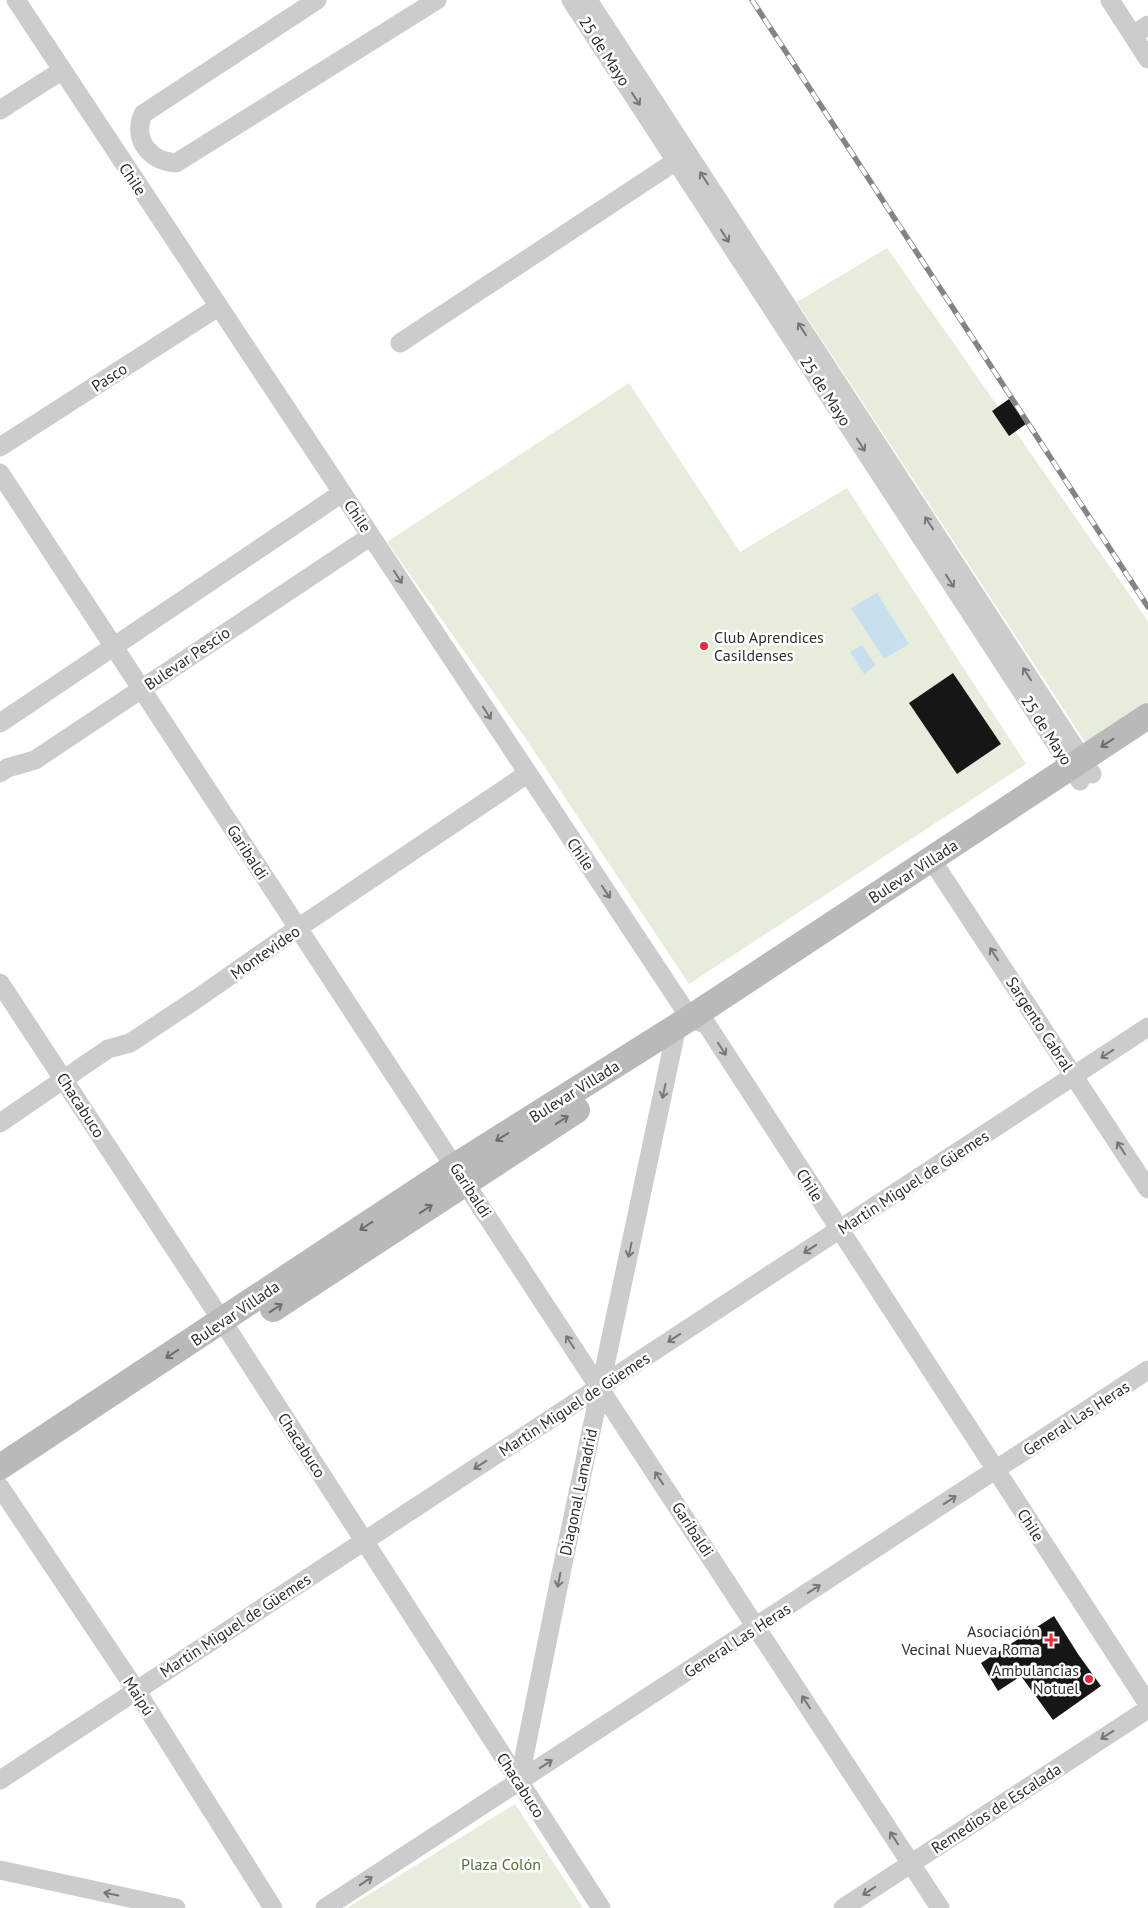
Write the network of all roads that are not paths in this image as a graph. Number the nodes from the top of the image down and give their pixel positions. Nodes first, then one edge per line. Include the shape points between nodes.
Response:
1 (16, 0) edge
2 (318, 0) edge
3 (437, 0) edge
4 (571, 0) edge
5 (588, 0) edge
6 (1110, 0) edge
7 (1140, 30) edge
8 (1148, 59) edge
9 (61, 71) junction
10 (0, 110) edge
11 (676, 161) junction
12 (218, 306) junction
13 (400, 343) dead end
14 (0, 447) edge
15 (0, 473) edge
16 (342, 492) junction
17 (371, 536) junction
18 (114, 646) junction
19 (140, 689) junction
20 (0, 723) edge
21 (1147, 723) edge
22 (1081, 770) junction
23 (0, 773) edge
24 (527, 774) junction
25 (936, 866) junction
26 (298, 928) junction
27 (0, 983) edge
28 (1148, 1027) edge
29 (687, 1029) junction
30 (1075, 1076) junction
31 (65, 1080) junction
32 (0, 1124) edge
33 (461, 1174) junction
34 (1148, 1189) edge
35 (839, 1230) junction
36 (227, 1329) junction
37 (1148, 1370) edge
38 (600, 1387) junction
39 (0, 1467) edge
40 (995, 1470) junction
41 (0, 1487) edge
42 (363, 1541) junction
43 (756, 1626) junction
44 (136, 1690) junction
45 (1148, 1704) edge
46 (1148, 1709) edge
47 (0, 1780) edge
48 (519, 1782) junction
49 (911, 1864) junction
50 (0, 1870) edge
51 (176, 1908) edge
52 (272, 1908) edge
53 (325, 1908) edge
54 (601, 1908) edge
55 (844, 1908) edge
56 (940, 1908) edge

1 - 9 street, Chile
2 - 3 street via 143,114 138,133 145,147 163,162 176,163
4 -> 11 street, 25 de Mayo
22 -> 5 street, 25 de Mayo
6 - 7 street
7 - 8 street
9 - 10 street
9 - 12 street, Chile
11 - 13 street
11 -> 22 street, 25 de Mayo
12 - 14 street, Pasco
12 - 16 street, Chile
15 - 18 street, Garibaldi
16 - 17 street, Chile
16 - 18 street
17 - 19 street, Bulevar Pescio
17 -> 24 street, Chile
18 - 19 street, Garibaldi
18 - 20 street
19 - 23 street, Bulevar Pescio via 35,760
19 - 26 street, Garibaldi
21 - 22 main road, Bulevar Villada
22 - 25 main road, Bulevar Villada
24 - 26 street, Montevideo
24 -> 29 street, Chile
25 - 29 main road, Bulevar Villada
30 -> 25 street, Sargento Cabral
26 - 31 street, Montevideo via 198,998 130,1042 108,1049
26 - 33 street, Garibaldi
27 - 31 street, Chacabuco
28 -> 30 street, Martin Miguel de Güemes
29 - 33 main road, Bulevar Villada
29 -> 35 street, Chile
29 -> 38 street, Diagonal Lamadrid
34 -> 30 street, Sargento Cabral
30 - 35 street, Martin Miguel de Güemes
31 - 32 street, Montevideo
31 - 36 street, Chacabuco
33 - 36 main road, Bulevar Villada
38 -> 33 street, Garibaldi
35 -> 38 street, Martin Miguel de Güemes
35 - 40 street, Chile
36 -> 39 main road, Bulevar Villada
36 - 41 main road, Bulevar Villada
36 - 42 street, Chacabuco
37 - 40 street, General Las Heras
38 -> 42 street, Martin Miguel de Güemes
43 -> 38 street, Garibaldi
38 -> 48 street, Diagonal Lamadrid
43 -> 40 street, General Las Heras
40 - 45 street, Chile
41 - 44 street, Maipú
42 - 44 street, Martin Miguel de Güemes
42 - 48 street, Chacabuco
48 -> 43 street, General Las Heras
49 -> 43 street, Garibaldi
44 - 47 street, Martin Miguel de Güemes
44 - 52 street, Maipú
46 -> 49 street, Remedios de Escalada
53 -> 48 street, General Las Heras
48 - 54 street, Chacabuco
49 -> 55 street, Remedios de Escalada
49 - 56 street, Garibaldi
51 -> 50 street

